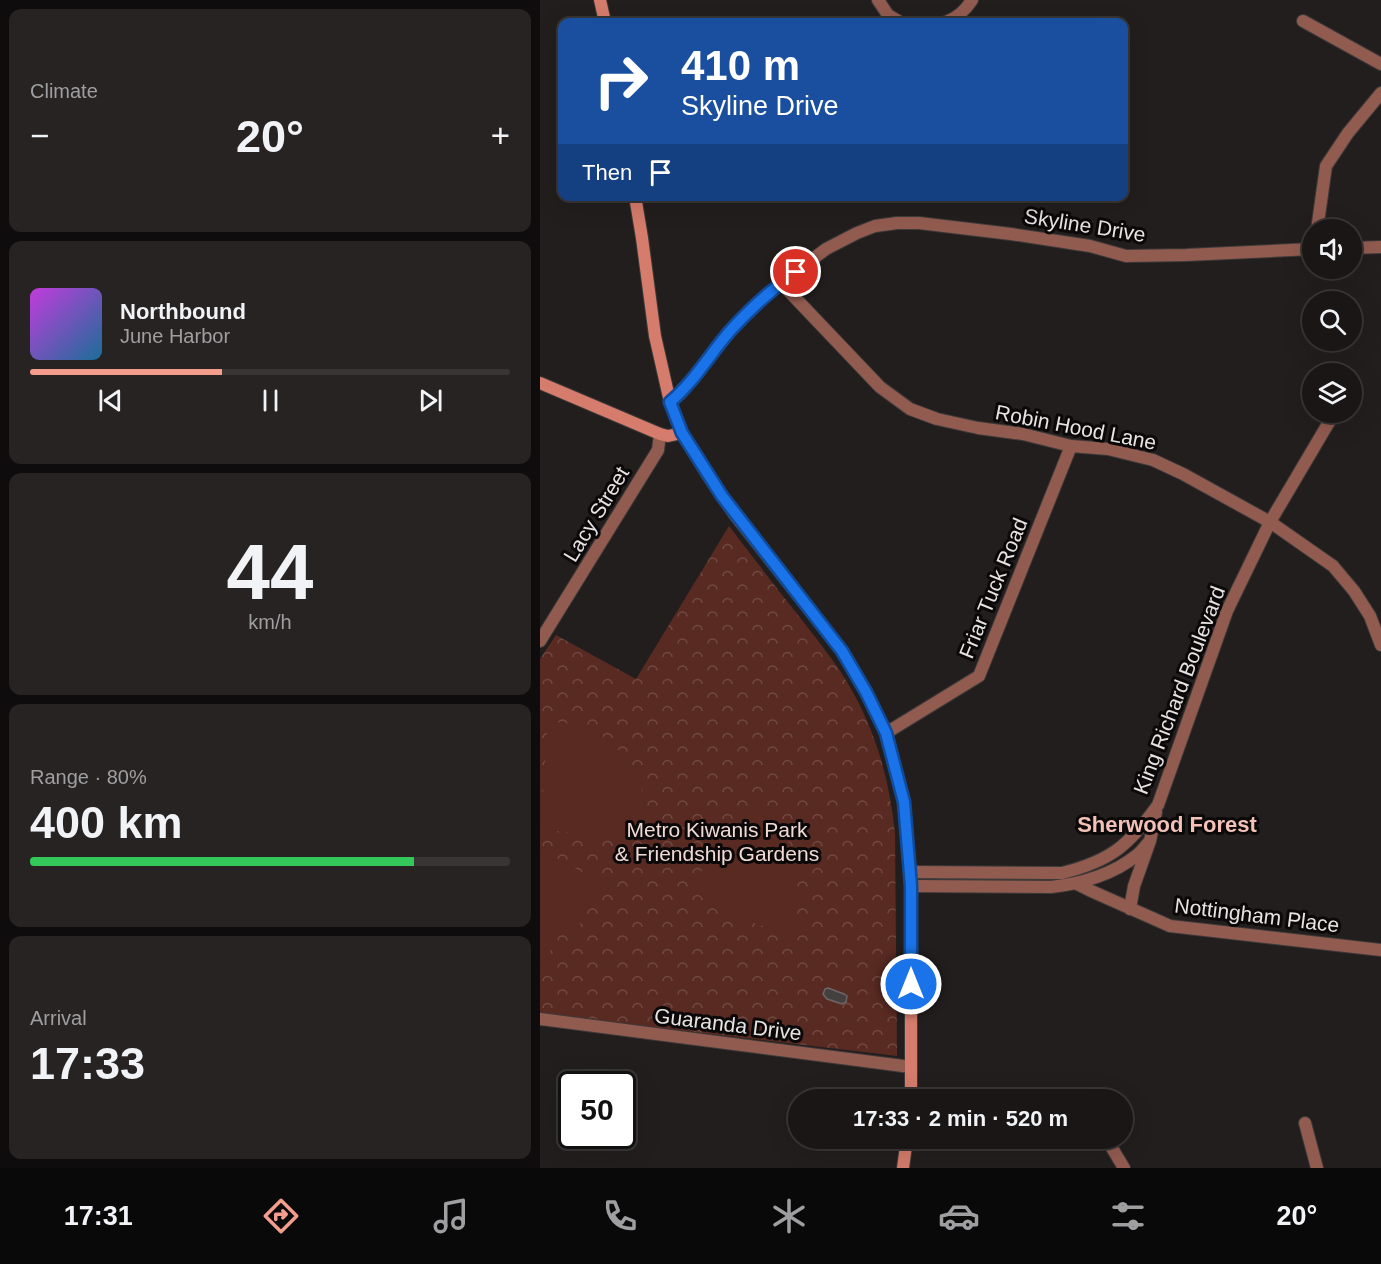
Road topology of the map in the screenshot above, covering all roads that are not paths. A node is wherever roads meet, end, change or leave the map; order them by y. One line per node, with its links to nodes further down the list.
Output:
1 (600, 0): 4 (main road)
2 (878, 0): 5 (street)
3 (972, 0): 6 (street)
4 (604, 18)
5 (893, 18)
6 (956, 18)
7 (1303, 21): 8 (street)
8 (1381, 64)
9 (1381, 93): 11 (street)
10 (636, 201): 17 (main road)
11 (1319, 219)
12 (1362, 248): 13 (street)
13 (1381, 248)
14 (1302, 249): 15 (street, Skyline Drive)
15 (781, 283): 17 (street, Skyline Drive); 21 (street, Robin Hood Lane)
16 (540, 383): 20 (main road)
17 (670, 402): 19 (main road)
18 (1328, 423): 22 (street, King Richard Boulevard)
19 (682, 433): 20 (main road); 25 (main road)
20 (660, 434): 23 (street, Lacy Street)
21 (1071, 446): 22 (street, Robin Hood Lane); 25 (street, Friar Tuck Road)
22 (1270, 522): 24 (street, Robin Hood Lane); 26 (street, King Richard Boulevard)
23 (540, 641)
24 (1381, 645)
25 (886, 733): 30 (main road)
26 (1158, 805): 27 (street); 28 (street, King Richard Boulevard)
27 (1150, 841): 29 (street); 33 (street)
28 (1115, 852): 29 (street); 31 (street, King Richard Boulevard)
29 (1123, 864): 32 (street); 33 (street)
30 (910, 872): 31 (street, King Richard Boulevard); 34 (main road)
31 (1062, 873): 32 (street)
32 (1069, 884): 34 (street); 35 (street, Nottingham Place)
33 (1134, 885): 35 (street)
34 (911, 886): 38 (main road)
35 (1130, 909): 36 (street, Nottingham Place)
36 (1381, 950)
37 (540, 1019): 38 (street, Guaranda Drive)
38 (910, 1067): 39 (main road)
39 (911, 1089)
40 (1305, 1123): 45 (street)
41 (906, 1149): 43 (main road)
42 (1113, 1149): 44 (street)
43 (903, 1168)
44 (1124, 1168)
45 (1317, 1168)

